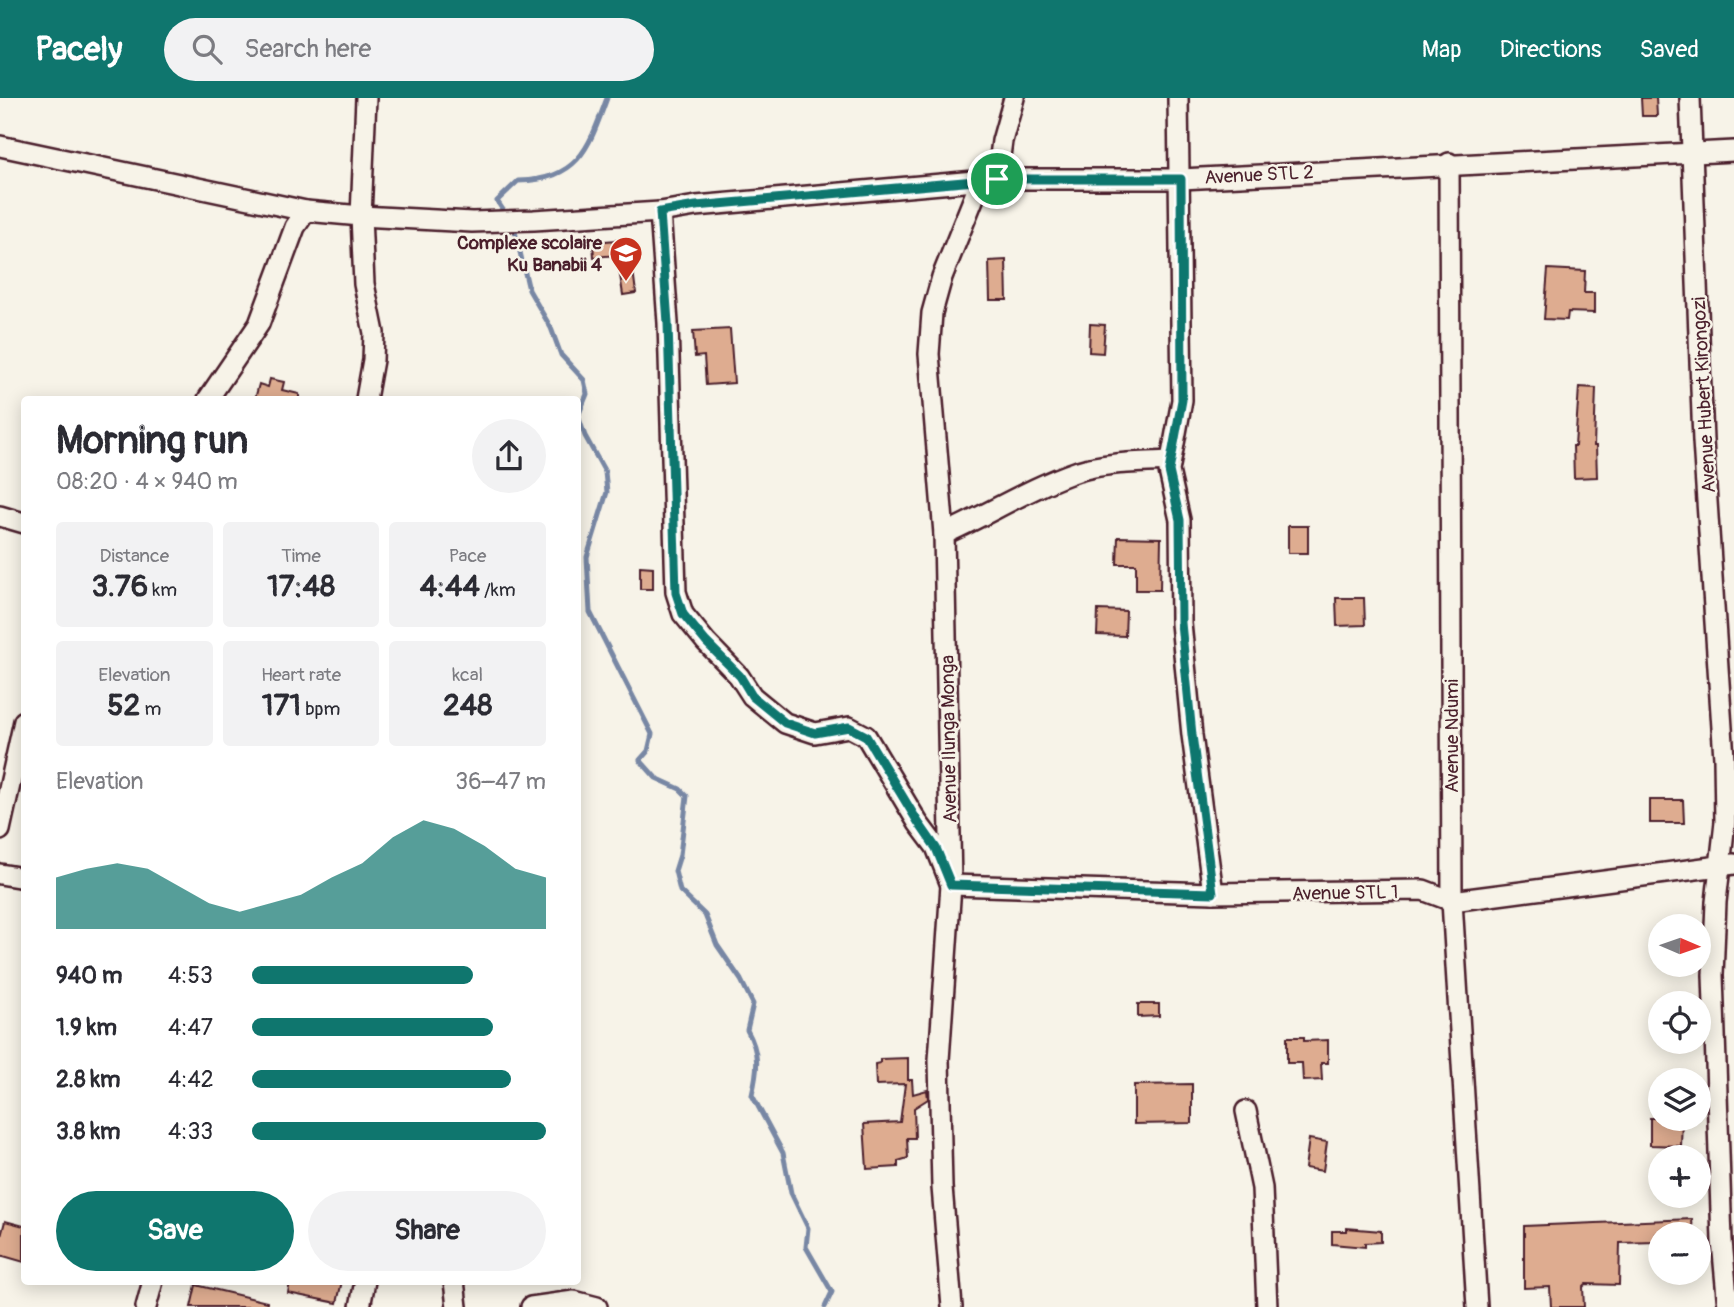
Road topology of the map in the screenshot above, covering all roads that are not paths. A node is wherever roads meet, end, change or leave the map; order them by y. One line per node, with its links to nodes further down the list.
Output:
1 (366, 98): 13 (street)
2 (1014, 98): 9 (street, Avenue Ilunga Monga)
3 (1178, 98): 10 (street)
4 (1690, 98): 7 (street, Avenue Hubert Kirongozi)
5 (0, 146): 11 (street)
6 (1734, 151): 7 (street, Avenue STL 2)
7 (1693, 153): 8 (street, Avenue STL 2); 24 (street, Avenue Hubert Kirongozi)
8 (1449, 163): 10 (street, Avenue STL 2); 29 (street, Avenue Ndumi)
9 (989, 179): 10 (street, Avenue STL 2); 12 (street, Avenue STL 2); 20 (street, Avenue Ilunga Monga)
10 (1181, 179): 16 (street)
11 (306, 211): 13 (street); 14 (street)
12 (660, 212): 13 (street, Avenue STL 2); 27 (street)
13 (361, 216): 15 (street)
14 (210, 396)
15 (367, 396)
16 (1170, 461): 19 (street); 28 (street)
17 (0, 516): 18 (street)
18 (21, 522)
19 (968, 523): 20 (street); 21 (street)
20 (944, 534): 21 (street, Avenue Ilunga Monga)
21 (944, 572): 27 (street, Avenue Ilunga Monga)
22 (21, 735): 23 (street)
23 (0, 830)
24 (1728, 864): 29 (street, Avenue STL 1); 42 (street, Avenue Hubert Kirongozi)
25 (0, 874): 26 (street)
26 (21, 878)
27 (951, 885): 28 (street, Avenue STL 1); 39 (street, Avenue Ilunga Monga)
28 (1213, 893): 29 (street, Avenue STL 1)
29 (1452, 901): 41 (street, Avenue Ndumi)
30 (1246, 1111): 40 (street)
31 (152, 1285): 34 (street)
32 (364, 1285): 35 (street)
33 (454, 1285): 36 (street)
34 (146, 1307)
35 (360, 1307)
36 (457, 1307)
37 (531, 1307): 38 (street)
38 (597, 1307)
39 (952, 1307)
40 (1267, 1307)
41 (1477, 1307)
42 (1728, 1307)

